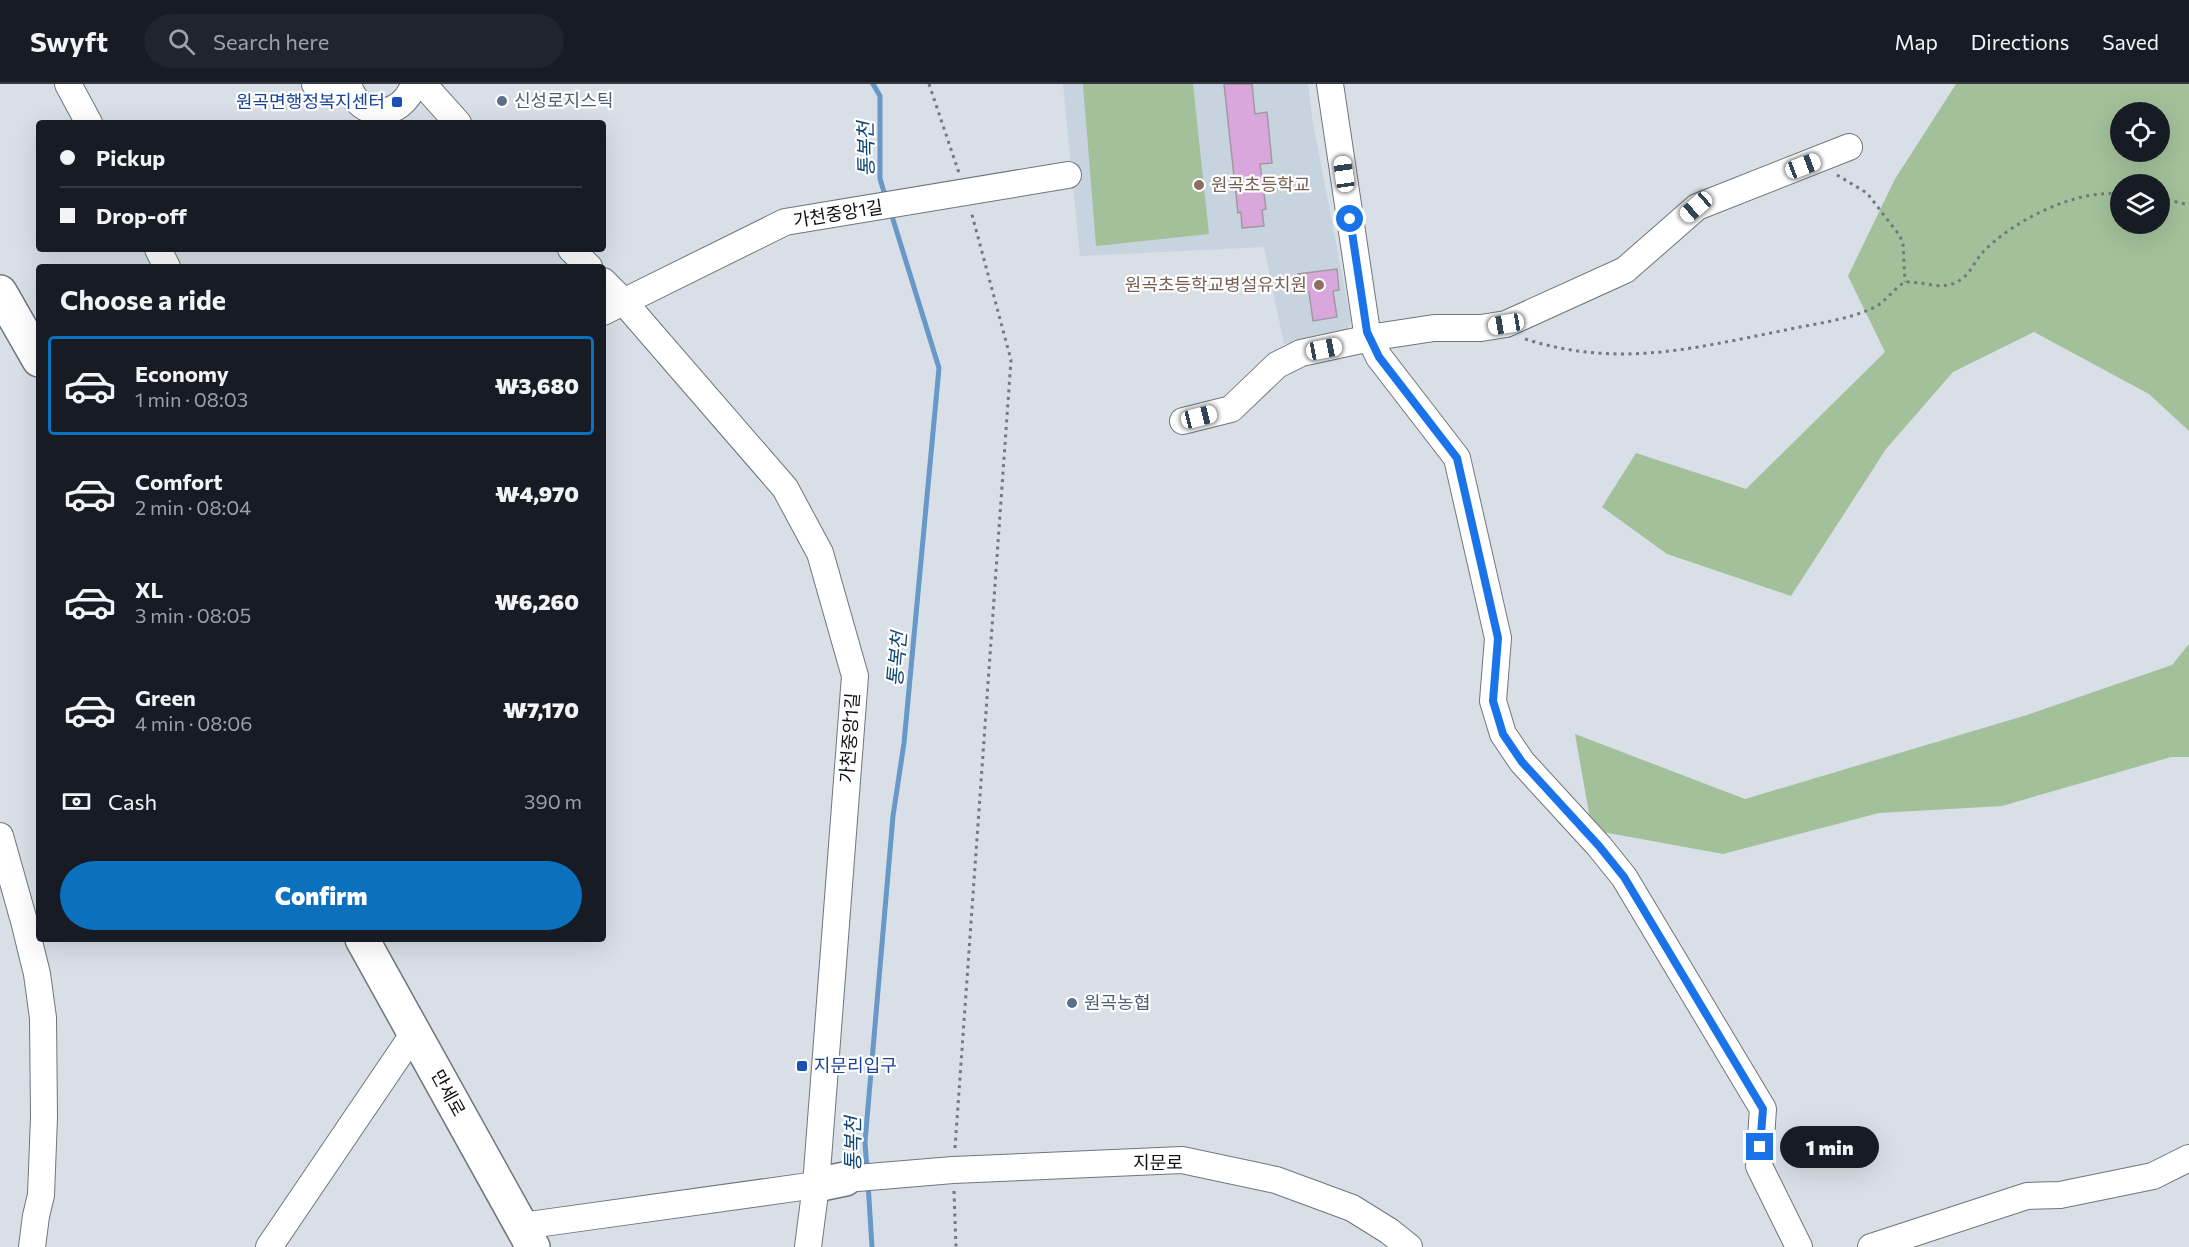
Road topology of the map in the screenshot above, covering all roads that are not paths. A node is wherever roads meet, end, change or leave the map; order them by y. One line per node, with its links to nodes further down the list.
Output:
1 (68, 84): 8 (street)
2 (315, 84): 6 (street)
3 (414, 84): 7 (street)
4 (423, 84): 10 (street)
5 (1330, 84): 18 (street)
6 (349, 88): 7 (street)
7 (380, 112): 9 (street)
8 (87, 120)
9 (397, 120)
10 (455, 120)
11 (1849, 147): 18 (street)
12 (1068, 175): 17 (street, 가천중앙1길)
13 (574, 252): 14 (street)
14 (586, 264)
15 (606, 289): 17 (street, 가천중앙1길)
16 (2, 299): 19 (main road)
17 (613, 307): 25 (street, 가천중앙1길)
18 (1371, 339): 20 (street); 31 (street)
19 (36, 355)
20 (1183, 421)
21 (0, 836): 27 (street)
22 (368, 942): 23 (main road, 만세로)
23 (414, 1033): 26 (main road, 만세로); 28 (street)
24 (2189, 1158): 32 (street)
25 (831, 1182): 26 (street, 지문로); 29 (street, 가천중앙1길); 30 (street, 지문로)
26 (527, 1237)
27 (32, 1247)
28 (269, 1247)
29 (808, 1247)
30 (1409, 1247)
31 (1799, 1247)
32 (1871, 1247)

